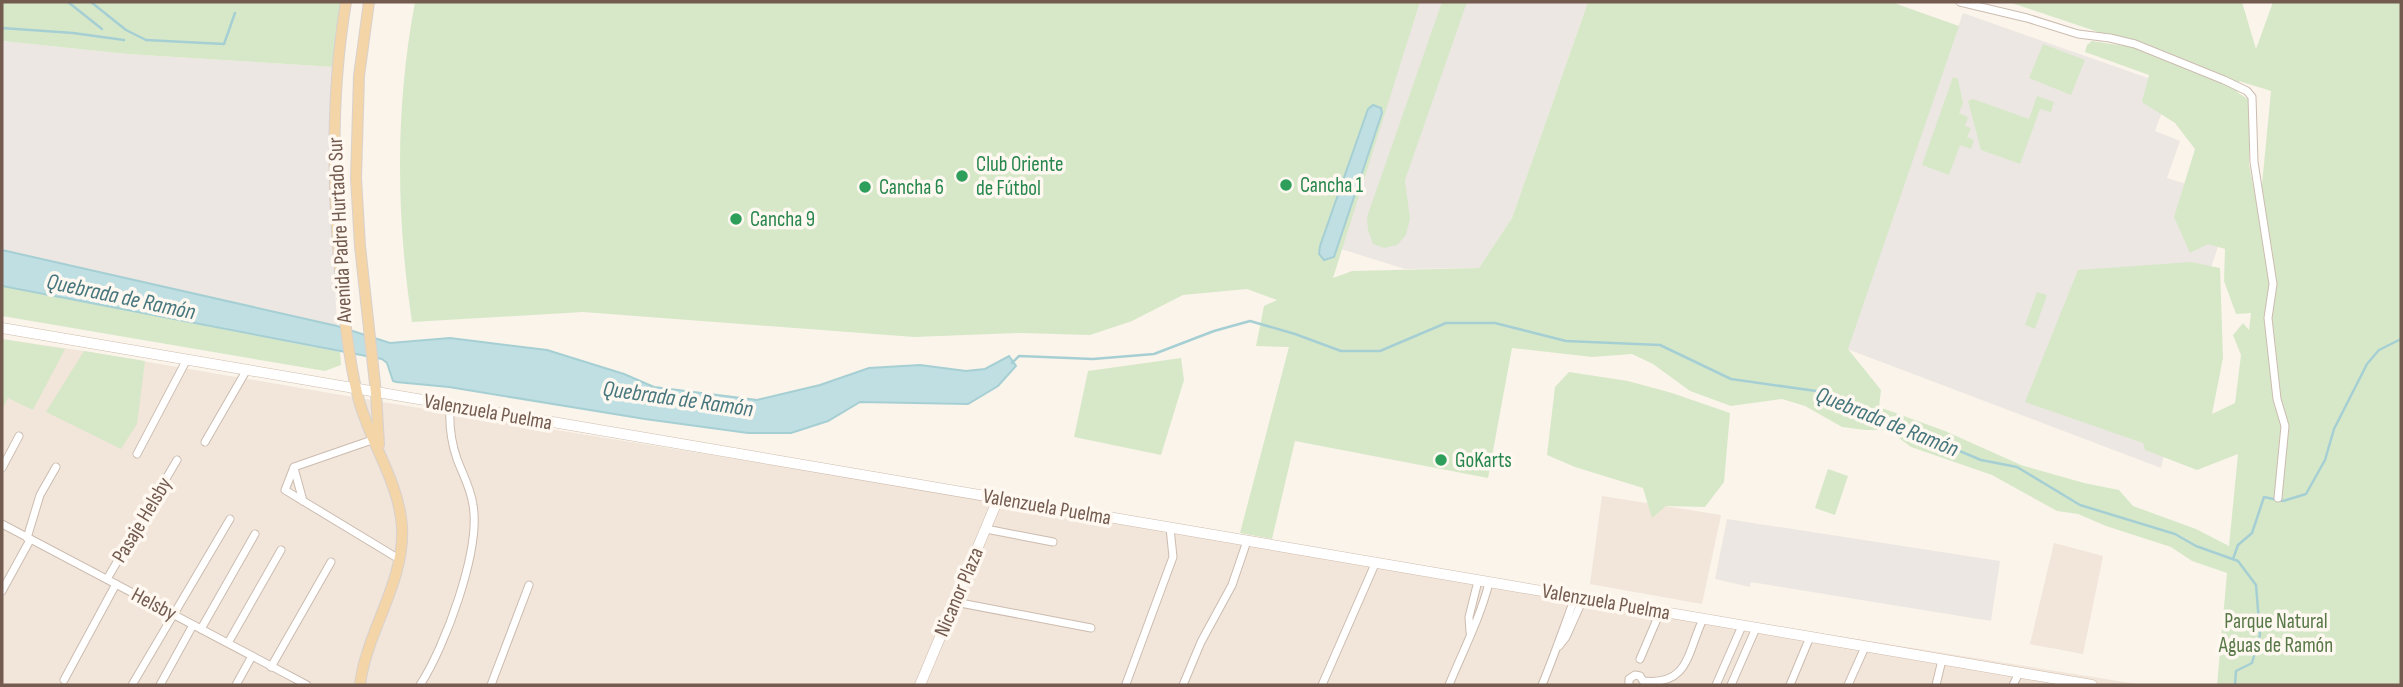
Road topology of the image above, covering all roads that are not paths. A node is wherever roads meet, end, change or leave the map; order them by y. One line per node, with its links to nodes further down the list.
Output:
1 (346, 2): 7 (main road, Avenida Padre Hurtado Sur)
2 (369, 2): 8 (main road, Avenida Padre Hurtado Sur)
3 (1960, 2): 19 (street)
4 (2, 328): 5 (street, Valenzuela Puelma)
5 (186, 360): 6 (street, Valenzuela Puelma); 13 (street)
6 (246, 371): 7 (street, Valenzuela Puelma); 12 (street)
7 (356, 390): 8 (street, Valenzuela Puelma); 11 (main road, Avenida Padre Hurtado Sur)
8 (376, 393): 9 (street, Valenzuela Puelma); 14 (main road, Avenida Padre Hurtado Sur)
9 (450, 406): 20 (street, Valenzuela Puelma); 68 (street)
10 (19, 436): 18 (street)
11 (372, 440): 14 (main road, Avenida Padre Hurtado Sur); 17 (street)
12 (205, 442)
13 (136, 454)
14 (380, 454): 31 (main road, Avenida Padre Hurtado Sur)
15 (177, 460): 34 (street, Pasaje Helsby)
16 (56, 467): 27 (street)
17 (294, 467): 21 (street); 21 (street)
18 (2, 468)
19 (2278, 498)
20 (998, 499): 24 (street, Valenzuela Puelma); 25 (street, Nicanor Plaza)
21 (303, 501): 31 (street)
22 (230, 519): 43 (street)
23 (2, 524): 27 (street, Helsby)
24 (1170, 528): 28 (street, Valenzuela Puelma); 62 (street)
25 (986, 529): 29 (street); 41 (street, Nicanor Plaza)
26 (255, 534): 49 (street)
27 (29, 539): 34 (street, Helsby); 39 (street)
28 (1247, 541): 33 (street, Valenzuela Puelma); 71 (street)
29 (1053, 542)
30 (281, 550): 52 (street)
31 (399, 559): 67 (main road, Avenida Padre Hurtado Sur)
32 (331, 562): 57 (street)
33 (1375, 564): 35 (street, Valenzuela Puelma); 72 (street)
34 (107, 579): 37 (street, Helsby)
35 (1478, 581): 36 (street, Valenzuela Puelma); 50 (street)
36 (1489, 583): 40 (street, Valenzuela Puelma); 50 (street)
37 (116, 584): 43 (street, Helsby); 59 (street, Pasaje Helsby)
38 (529, 585): 69 (street)
39 (2, 591)
40 (1579, 598): 42 (street, Valenzuela Puelma); 74 (street)
41 (955, 602): 47 (street); 70 (street, Nicanor Plaza)
42 (1660, 612): 44 (street, Valenzuela Puelma); 55 (street)
43 (174, 615): 45 (street, Helsby); 63 (street)
44 (1703, 619): 46 (street, Valenzuela Puelma); 61 (street)
45 (193, 625): 49 (street, Helsby); 64 (street)
46 (1742, 626): 48 (street, Valenzuela Puelma); 76 (street)
47 (1091, 628)
48 (1756, 628): 51 (street, Valenzuela Puelma); 77 (street)
49 (201, 629): 52 (street, Helsby)
50 (1470, 633): 73 (street)
51 (1810, 637): 53 (street, Valenzuela Puelma); 78 (street)
52 (228, 643): 54 (street, Helsby)
53 (1865, 647): 56 (street, Valenzuela Puelma); 79 (street)
54 (251, 656): 57 (street, Helsby); 65 (street)
55 (1640, 659)
56 (1942, 660): 58 (street, Valenzuela Puelma); 80 (street)
57 (271, 667): 66 (street, Helsby)
58 (2019, 673): 60 (street, Valenzuela Puelma); 81 (street)
59 (64, 680)
60 (2031, 680): 82 (street, Valenzuela Puelma)
61 (1642, 683): 75 (street)
62 (1126, 684)
63 (132, 685)
64 (160, 685)
65 (236, 685)
66 (305, 685)
67 (360, 685)
68 (420, 685)
69 (491, 685)
70 (920, 685)
71 (1183, 685)
72 (1322, 685)
73 (1449, 685)
74 (1542, 685)
75 (1629, 685)
76 (1716, 685)
77 (1731, 685)
78 (1790, 685)
79 (1848, 685)
80 (1936, 685)
81 (2013, 685)
82 (2085, 685)

